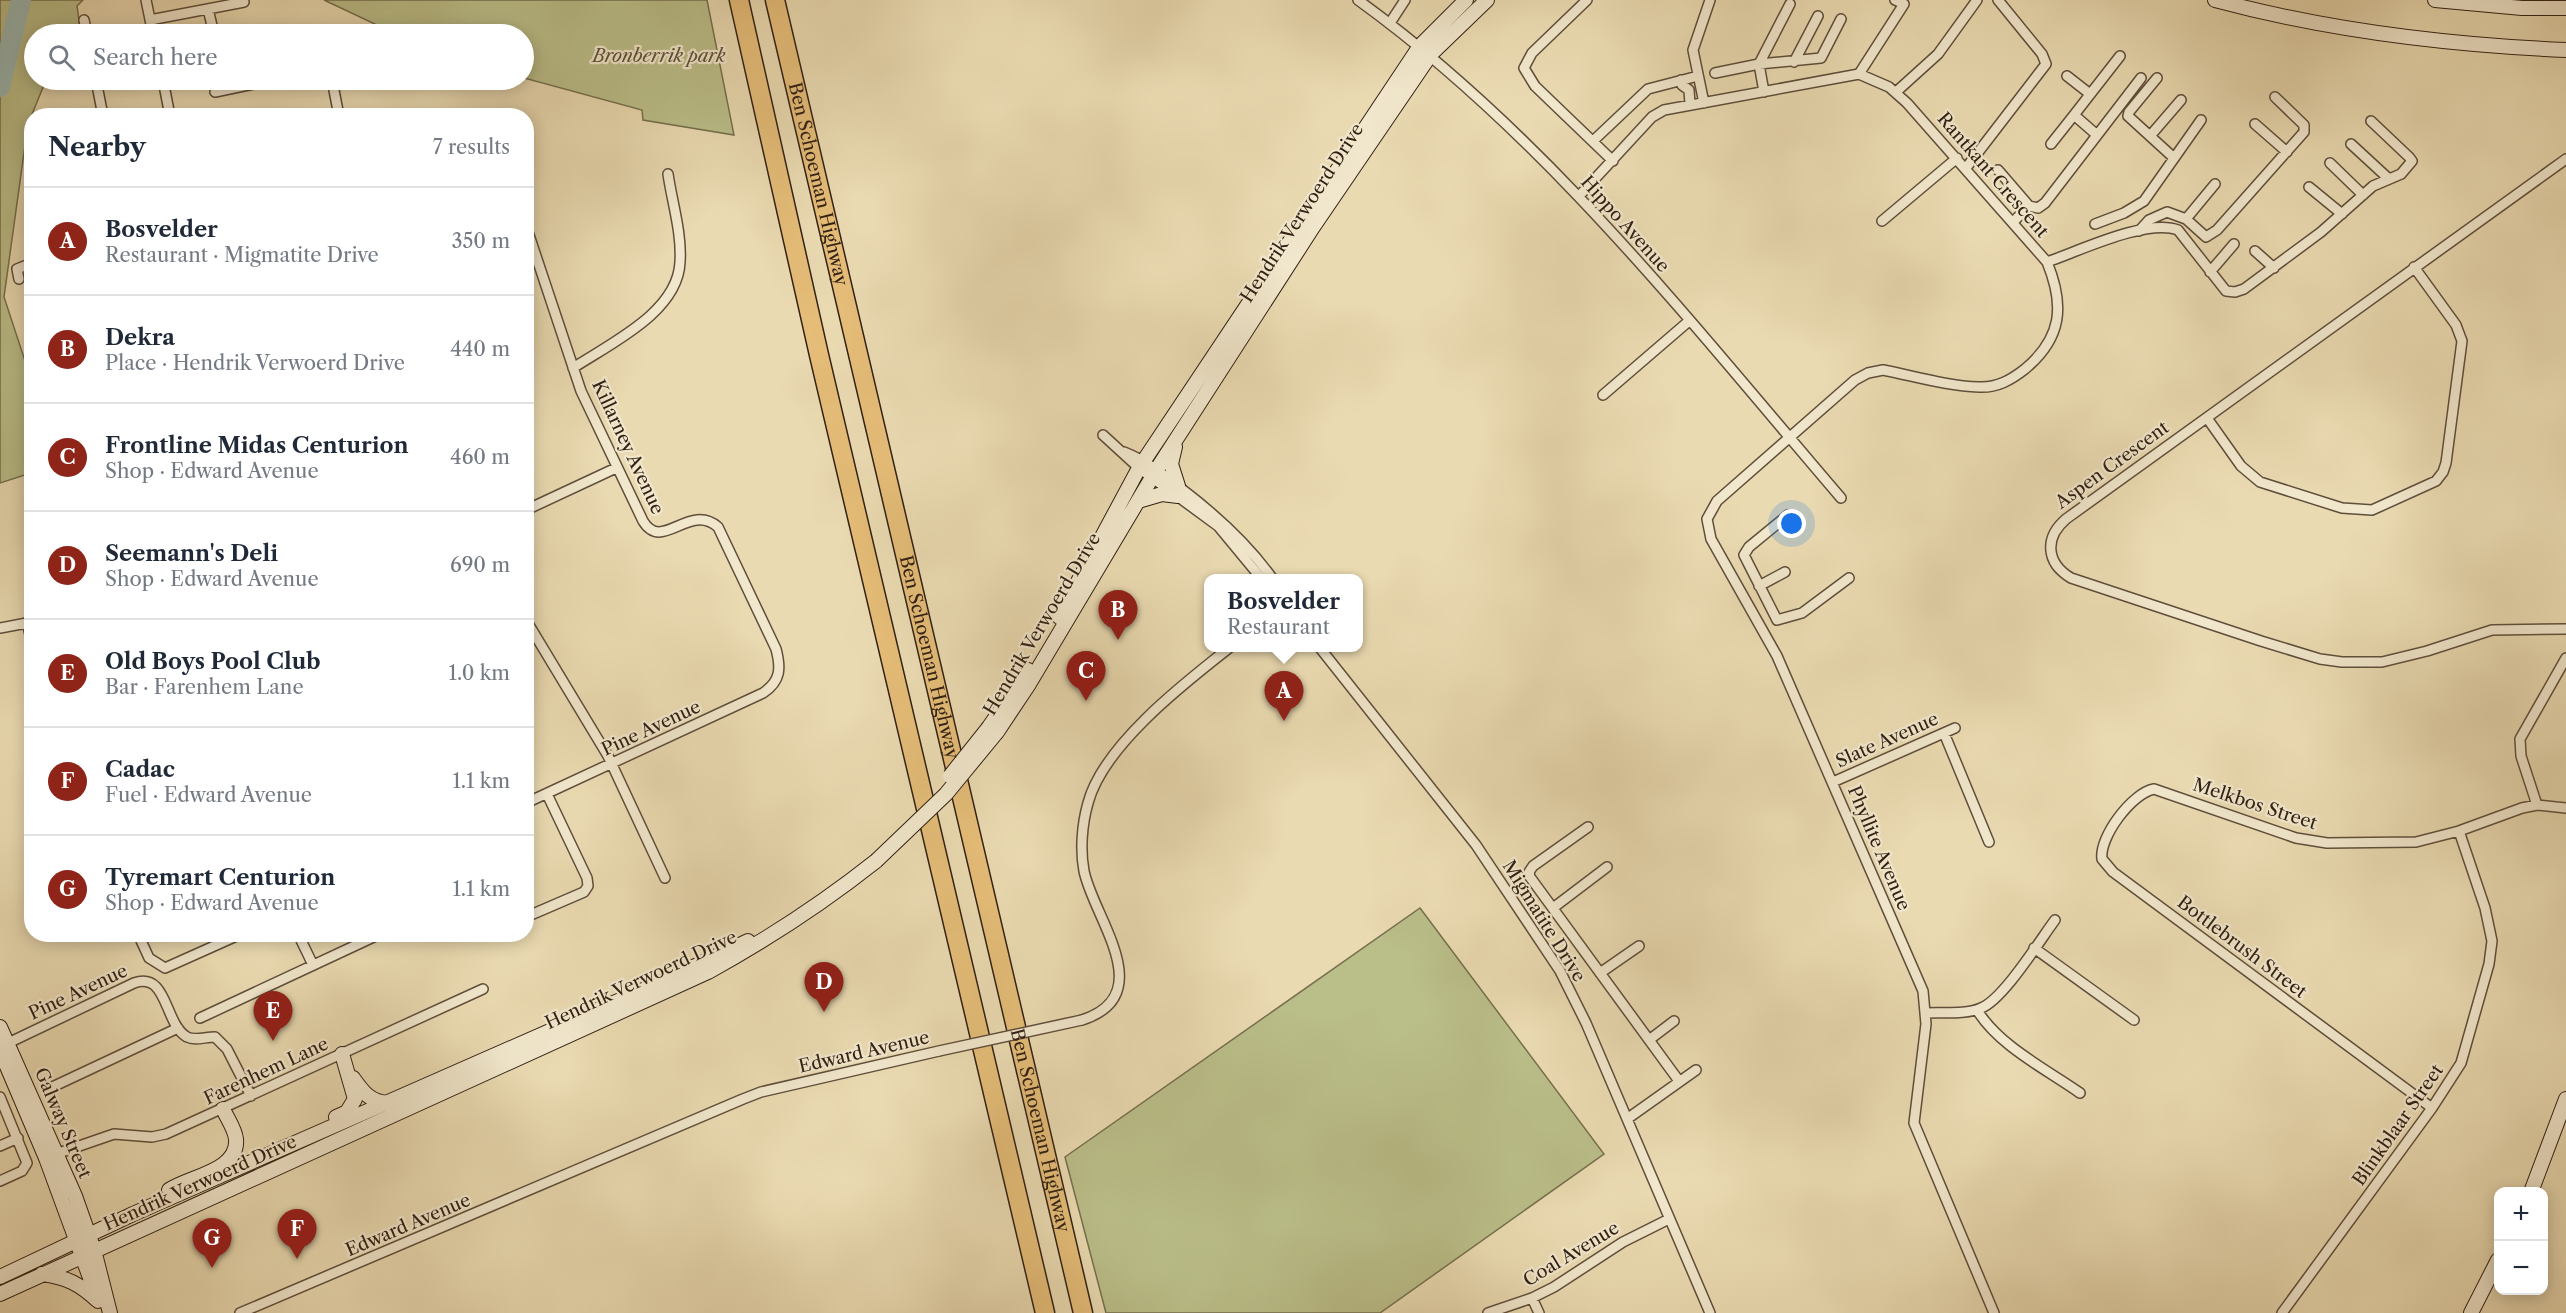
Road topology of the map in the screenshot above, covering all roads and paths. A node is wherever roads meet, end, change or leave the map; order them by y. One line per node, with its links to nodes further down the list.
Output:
1 (146, 0): 22 (street)
2 (739, 0): 195 (highway, Ben Schoeman Highway)
3 (775, 0): 196 (highway, Ben Schoeman Highway)
4 (1358, 0): 23 (street, Hippo Avenue)
5 (1405, 0): 23 (street)
6 (1466, 0): 27 (main road, Hendrik Verwoerd Drive)
7 (1487, 0): 27 (main road, Hendrik Verwoerd Drive)
8 (1587, 0): 60 (street)
9 (1710, 0): 34 (street)
10 (1895, 0): 33 (street)
11 (1977, 0): 45 (street)
12 (1998, 0): 69 (street)
13 (2216, 0): 28 (main road)
14 (2435, 0): 18 (main road)
15 (244, 2): 17 (street)
16 (1790, 4): 31 (street)
17 (208, 9): 22 (street); 26 (street)
18 (2566, 9)
19 (1818, 16): 30 (street)
20 (1841, 19): 30 (street)
21 (84, 20): 24 (street)
22 (150, 20): 25 (street)
23 (1390, 23): 27 (street, Hippo Avenue)
24 (85, 24)
25 (151, 24)
26 (212, 24)
27 (1426, 50): 76 (street, Hippo Avenue); 99 (main road, Hendrik Verwoerd Drive); 101 (main road, Hendrik Verwoerd Drive)
28 (2566, 50)
29 (2120, 56): 46 (street)
30 (1794, 62): 31 (street)
31 (1759, 64): 32 (street); 44 (street)
32 (1715, 73)
33 (1860, 74): 44 (street); 45 (street, Rantkant Crescent)
34 (1698, 76): 38 (street); 49 (street)
35 (2067, 76): 46 (street)
36 (2141, 78): 58 (street)
37 (2157, 78): 59 (street)
38 (1681, 80): 50 (street); 60 (street)
39 (98, 90): 51 (street)
40 (165, 90): 52 (street)
41 (224, 90): 43 (street)
42 (334, 90): 53 (street)
43 (214, 92)
44 (1764, 92): 49 (street)
45 (1896, 92): 64 (street, Rantkant Crescent)
46 (2090, 94): 54 (street)
47 (2275, 98): 63 (street)
48 (2181, 100): 59 (street)
49 (1704, 103): 50 (street)
50 (1690, 104): 67 (street)
51 (101, 108)
52 (168, 108)
53 (337, 108)
54 (2074, 115): 58 (street); 61 (street)
55 (2201, 120): 65 (street)
56 (2371, 121): 72 (street)
57 (2255, 124): 63 (street)
58 (2097, 135): 77 (street)
59 (2150, 136): 65 (street)
60 (1593, 141): 67 (street)
61 (2051, 144)
62 (2351, 144): 72 (street)
63 (2287, 152): 80 (street)
64 (1957, 158): 69 (street, Rantkant Crescent); 81 (street)
65 (2174, 158): 78 (street)
66 (2566, 159): 90 (street, Aspen Crescent)
67 (1613, 161): 76 (street)
68 (2330, 163): 75 (street)
69 (1966, 168): 82 (street, Rantkant Crescent)
70 (1998, 170): 77 (street)
71 (668, 174): 95 (street)
72 (2389, 178): 75 (street)
73 (2215, 184): 80 (street)
74 (2309, 187): 79 (street)
75 (2362, 195): 79 (street)
76 (1580, 196): 94 (street, Hippo Avenue)
77 (2029, 207): 82 (street)
78 (2124, 213): 83 (street); 84 (street)
79 (2342, 214): 91 (street)
80 (2186, 219): 84 (street)
81 (1882, 221)
82 (2013, 222): 88 (street, Rantkant Crescent)
83 (2095, 224)
84 (2134, 232): 88 (street); 92 (street)
85 (2234, 244): 92 (street)
86 (534, 250): 95 (street, Killarney Avenue)
87 (2255, 251): 91 (street)
88 (2047, 262): 100 (street, Rantkant Crescent)
89 (24, 266): 93 (street)
90 (2414, 267): 97 (street, Aspen Crescent); 97 (street)
91 (2274, 268): 92 (street)
92 (2210, 272)
93 (19, 279)
94 (1689, 321): 96 (street); 100 (street, Hippo Avenue)
95 (573, 368): 102 (street, Killarney Avenue)
96 (1603, 394)
97 (2207, 418): 118 (street, Aspen Crescent)
98 (1103, 435): 101 (street)
99 (1178, 437): 103 (main road, Hendrik Verwoerd Drive); 104 (main road)
100 (1788, 437): 105 (street, Hippo Avenue); 115 (street, Phyllite Avenue)
101 (1141, 464): 103 (street); 125 (main road, Hendrik Verwoerd Drive)
102 (616, 468): 107 (street); 123 (street, Killarney Avenue)
103 (1154, 473): 104 (street); 106 (main road, Hendrik Verwoerd Drive)
104 (1178, 491): 106 (main road); 110 (street); 111 (street)
105 (1841, 498)
106 (1138, 501): 125 (main road, Hendrik Verwoerd Drive)
107 (534, 506)
108 (1788, 515): 113 (street)
109 (1785, 573): 113 (street)
110 (1257, 574)
111 (1268, 574)
112 (1849, 578): 114 (street)
113 (1759, 586): 114 (street)
114 (1774, 614): 115 (street)
115 (1760, 622): 128 (street, Phyllite Avenue)
116 (24, 623): 117 (street)
117 (0, 627)
118 (2566, 629)
119 (534, 634): 127 (street)
120 (1224, 652): 194 (street, Edward Avenue, bridge)
121 (1323, 652): 174 (street, Migmatite Drive)
122 (2566, 658): 132 (street)
123 (780, 671): 127 (street, Pine Avenue)
124 (1955, 728): 126 (street, Slate Avenue)
125 (993, 729): 137 (main road, Hendrik Verwoerd Drive, bridge)
126 (1944, 733): 128 (street, Slate Avenue); 136 (street)
127 (611, 765): 130 (street, Pine Avenue); 139 (street)
128 (1833, 782): 153 (street, Phyllite Avenue)
129 (2145, 792): 135 (street, Melkbos Street); 171 (street, Bottlebrush Street)
130 (547, 794): 131 (street, Pine Avenue); 141 (street)
131 (534, 800)
132 (2537, 805): 133 (street, Melkbos Street); 135 (street, Melkbos Street)
133 (2566, 807)
134 (1588, 827): 140 (street)
135 (2459, 831): 171 (street, Blinkblaar Street)
136 (1989, 842)
137 (873, 858): 170 (main road, Hendrik Verwoerd Drive); 186 (main road, Hendrik Verwoerd Drive)
138 (1607, 867): 140 (street)
139 (665, 878)
140 (1553, 908): 150 (street)
141 (534, 914)
142 (2055, 920): 148 (street)
143 (142, 942): 144 (street, Pine Avenue)
144 (225, 942)
145 (302, 942): 149 (street)
146 (363, 942): 149 (street)
147 (1639, 946): 150 (street)
148 (2034, 948): 152 (street); 155 (street)
149 (313, 965): 154 (street)
150 (1600, 973): 159 (street)
151 (483, 989): 161 (street, Farenhem Lane)
152 (1977, 1010): 153 (street); 166 (street)
153 (1926, 1012): 200 (street, Phyllite Avenue)
154 (200, 1018)
155 (2134, 1020)
156 (1674, 1021): 159 (street)
157 (0, 1027): 160 (main road, Galway Street)
158 (178, 1028): 160 (street, Pine Avenue); 165 (street); 167 (street)
159 (1649, 1040): 164 (street)
160 (3, 1046): 175 (main road, Galway Street); 178 (main road, Galway Street)
161 (342, 1054): 163 (main road); 167 (street, Farenhem Lane)
162 (1696, 1070): 164 (street)
163 (349, 1071): 170 (main road); 179 (main road)
164 (1679, 1081): 174 (street)
165 (48, 1089)
166 (2080, 1093)
167 (251, 1096): 172 (street, Farenhem Lane)
168 (0, 1097): 173 (street)
169 (2566, 1099): 181 (main road)
170 (388, 1103): 179 (main road, Hendrik Verwoerd Drive)
171 (2432, 1108): 201 (street, Blinkblaar Street)
172 (223, 1109): 178 (street, Farenhem Lane); 183 (main road)
173 (3, 1111): 176 (street)
174 (1627, 1119): 184 (street, Migmatite Drive)
175 (32, 1125): 178 (main road); 182 (main road, Galway Street)
176 (18, 1138): 177 (street); 180 (street)
177 (0, 1146)
178 (56, 1154): 182 (main road); 185 (main road, Galway Street)
179 (252, 1163): 183 (main road, Hendrik Verwoerd Drive)
180 (0, 1181)
181 (2533, 1187)
182 (62, 1199): 185 (main road, Galway Street)
183 (132, 1214): 185 (main road, Hendrik Verwoerd Drive)
184 (1669, 1219): 191 (street, Coal Avenue); 199 (street, Migmatite Drive)
185 (84, 1238): 186 (main road); 189 (main road, Hendrik Verwoerd Drive)
186 (89, 1253): 188 (main road, Hendrik Verwoerd Drive); 192 (main road); 193 (main road)
187 (2494, 1269): 202 (main road)
188 (42, 1274): 190 (main road, Hendrik Verwoerd Drive); 192 (main road)
189 (0, 1277)
190 (0, 1294)
191 (1532, 1298): 197 (street, Coal Avenue); 198 (street)
192 (101, 1308)
193 (110, 1313)
194 (240, 1313)
195 (1046, 1313)
196 (1083, 1313)
197 (1488, 1313)
198 (1539, 1313)
199 (1710, 1313)
200 (1994, 1313)
201 (2282, 1313)
202 (2471, 1313)

